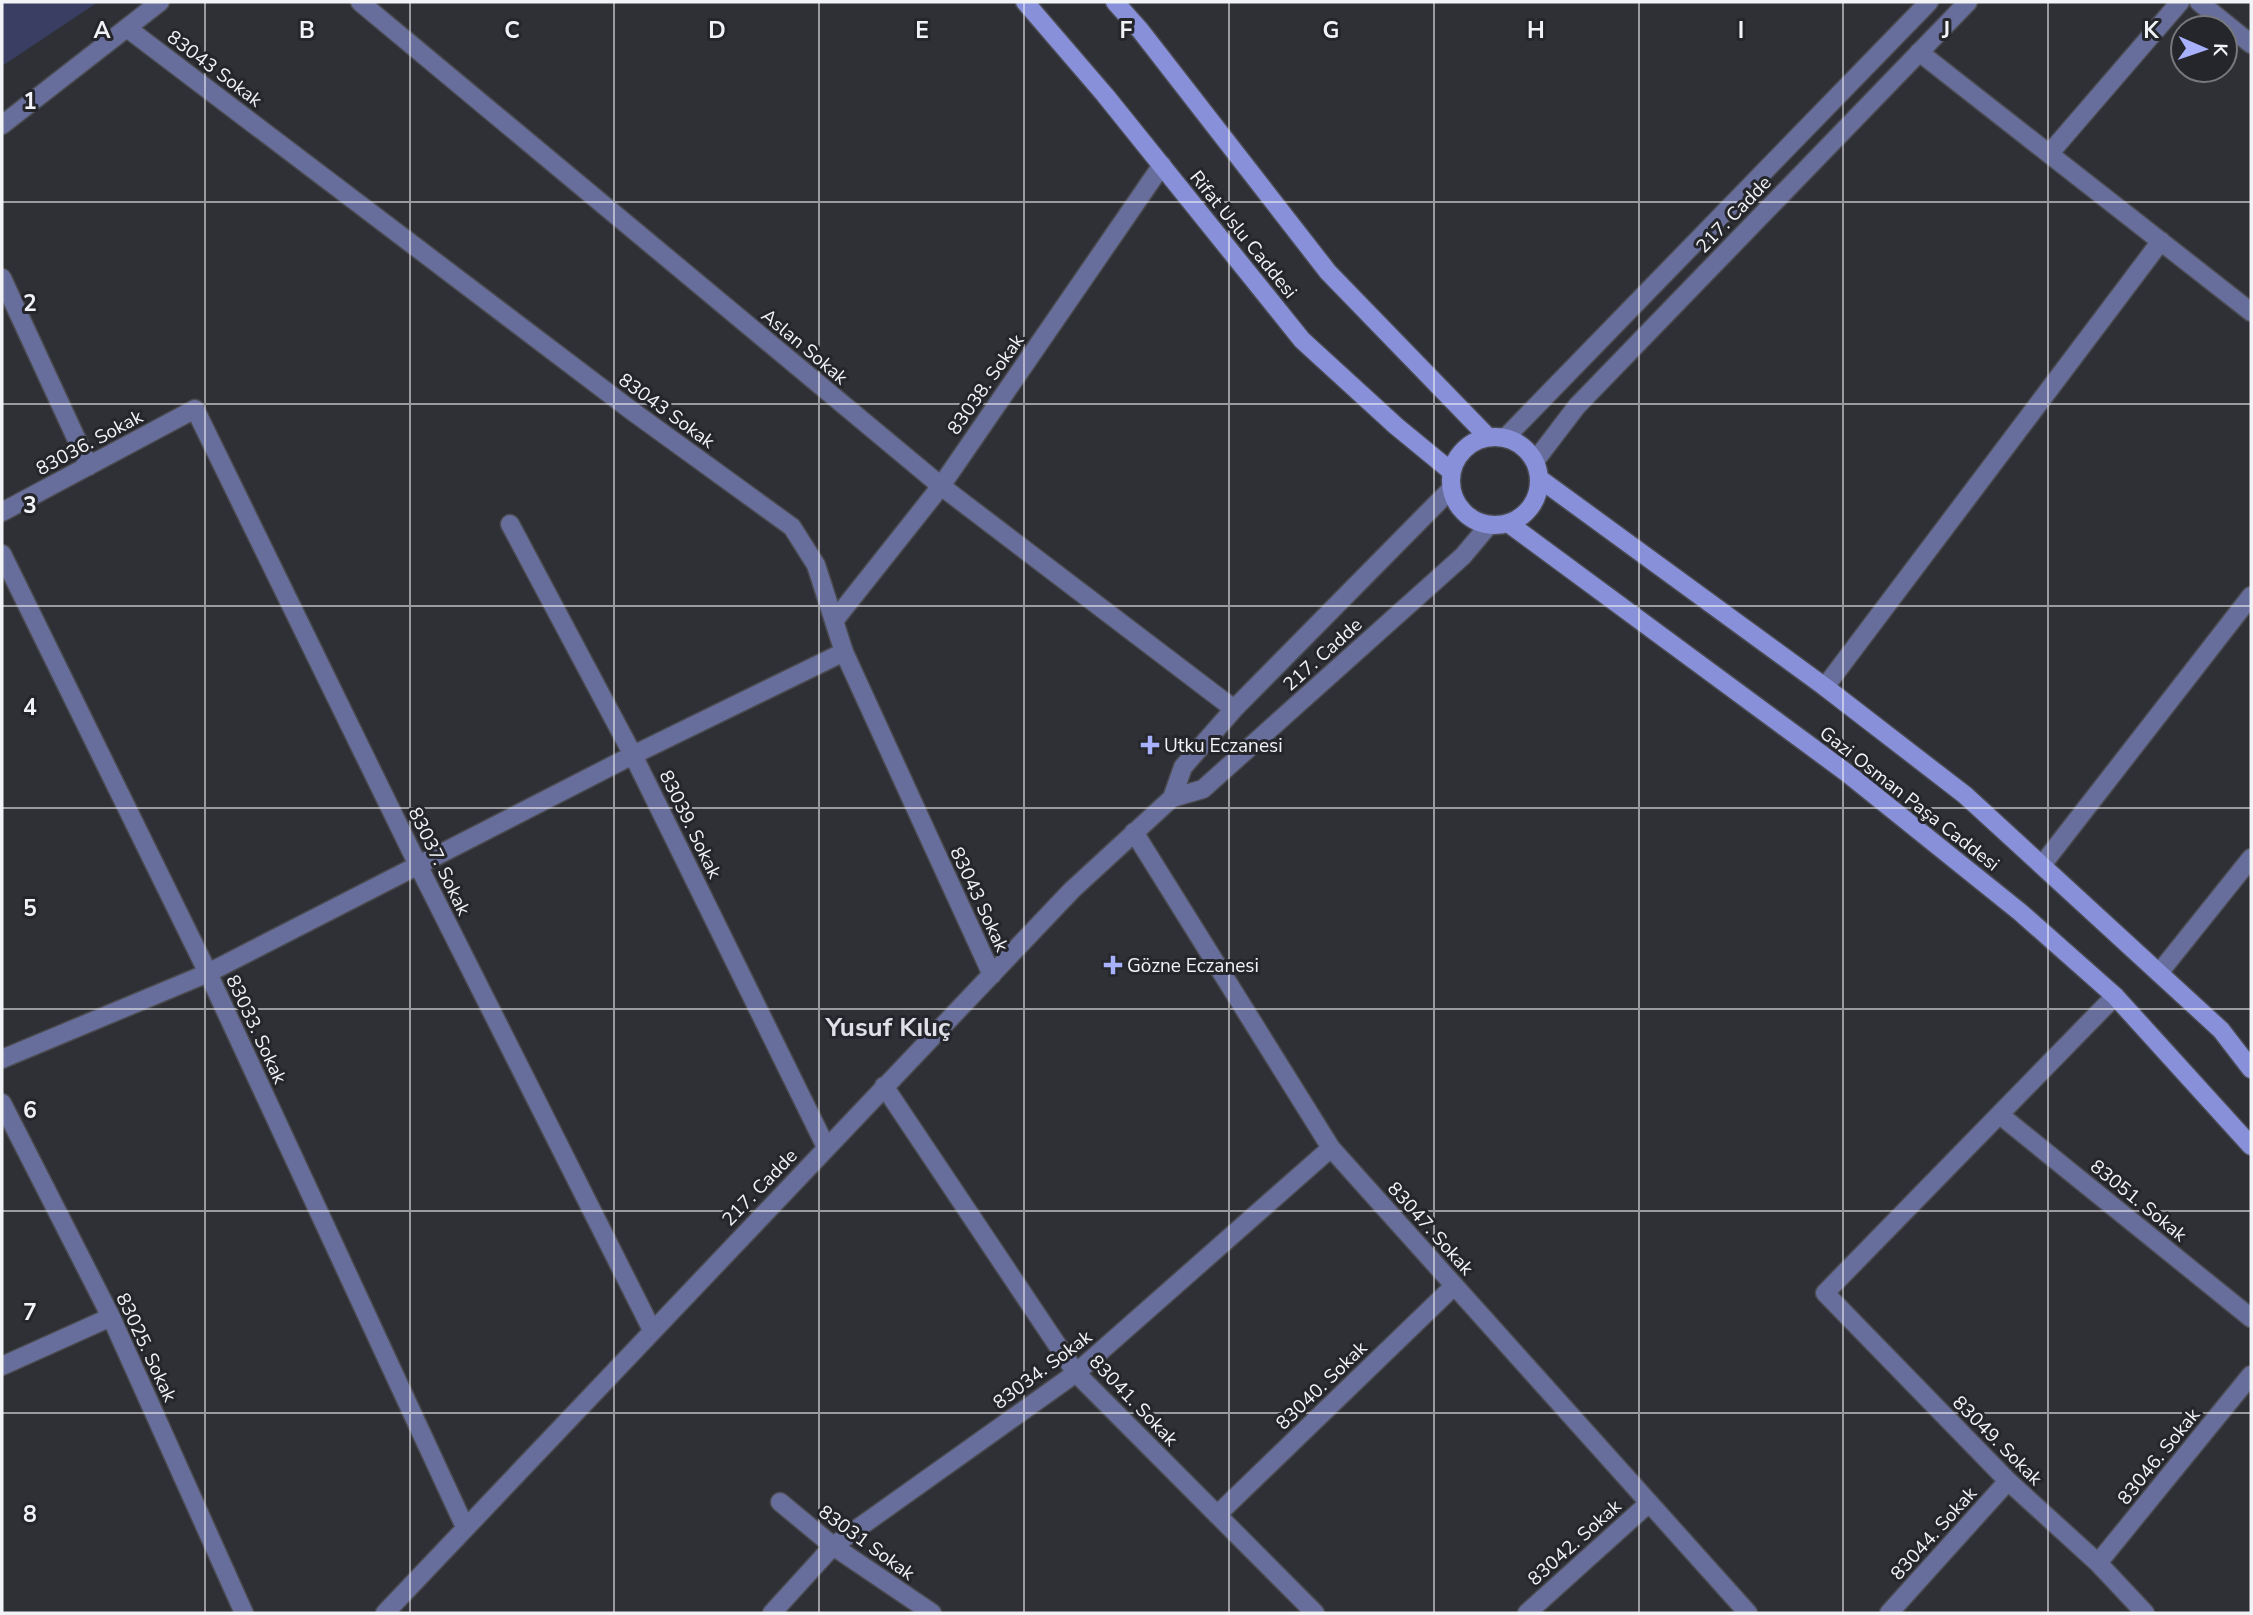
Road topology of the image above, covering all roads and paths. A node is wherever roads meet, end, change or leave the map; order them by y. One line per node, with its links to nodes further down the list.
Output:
1 (160, 2): 9 (street)
2 (360, 2): 24 (street, Aslan Sokak)
3 (1025, 2): 14 (main road, Rifat Uslu Caddesi)
4 (1115, 2): 19 (main road)
5 (1929, 2): 19 (street, 217. Cadde)
6 (1968, 2): 11 (street, 217. Cadde)
7 (2180, 2): 13 (street)
8 (2199, 2): 10 (street)
9 (127, 27): 12 (street); 31 (street, 83043 Sokak)
10 (2251, 44)
11 (1919, 52): 13 (street); 20 (street, 217. Cadde)
12 (2, 125)
13 (2049, 154): 15 (street)
14 (1162, 165): 23 (main road, Rifat Uslu Caddesi); 24 (street, 83038. Sokak)
15 (2161, 241): 17 (street); 33 (street)
16 (2, 278): 21 (street)
17 (2251, 312)
18 (195, 409): 21 (street, 83036. Sokak); 39 (street, 83037. Sokak)
19 (1497, 437): 20 (main road); 23 (main road)
20 (1535, 461): 22 (main road)
21 (89, 466): 25 (street, 83036. Sokak)
22 (1540, 479): 26 (main road); 33 (main road, Gazi Osman Paşa Caddesi)
23 (1452, 480): 28 (main road, Rifat Uslu Caddesi); 34 (street, 217. Cadde)
24 (941, 486): 31 (street, 83038. Sokak); 34 (street, Aslan Sokak)
25 (2, 512)
26 (1508, 523): 28 (main road); 44 (main road, Gazi Osman Paşa Caddesi)
27 (510, 524): 35 (street, 83039. Sokak)
28 (1489, 525): 36 (street, 217. Cadde)
29 (2, 554): 42 (street, 83033. Sokak)
30 (2251, 596): 40 (street)
31 (834, 621): 32 (street, 83043 Sokak)
32 (844, 652): 35 (street); 43 (street, 83043 Sokak)
33 (1825, 687): 40 (main road, Gazi Osman Paşa Caddesi)
34 (1234, 709): 36 (street, 217. Cadde)
35 (633, 755): 39 (street); 51 (street, 83039. Sokak)
36 (1172, 797): 37 (street, 217. Cadde)
37 (1135, 832): 43 (street, 217. Cadde); 52 (street, 83047. Sokak)
38 (2251, 858): 41 (street)
39 (418, 865): 42 (street); 56 (street, 83037. Sokak)
40 (2042, 865): 41 (main road, Gazi Osman Paşa Caddesi)
41 (2159, 973): 46 (main road, Gazi Osman Paşa Caddesi)
42 (208, 974): 45 (street); 64 (street, 83033. Sokak)
43 (992, 975): 47 (street, 217. Cadde)
44 (2115, 996): 49 (street); 50 (main road, Gazi Osman Paşa Caddesi)
45 (2, 1059)
46 (2251, 1069)
47 (884, 1086): 51 (street, 217. Cadde); 58 (street, 83041. Sokak)
48 (2, 1103): 54 (street, 83025. Sokak)
49 (2000, 1115): 55 (street, 83051. Sokak); 60 (street, 83049. Sokak)
50 (2251, 1146)
51 (826, 1147): 56 (street, 217. Cadde)
52 (1331, 1148): 53 (street, 83047. Sokak); 58 (street, 83034. Sokak)
53 (1454, 1286): 62 (street, 83047. Sokak); 63 (street, 83040. Sokak)
54 (111, 1317): 57 (street); 67 (street, 83025. Sokak)
55 (2251, 1318)
56 (652, 1330): 64 (street, 217. Cadde)
57 (2, 1366)
58 (1076, 1373): 63 (street, 83041. Sokak); 65 (street, 83034. Sokak)
59 (2251, 1375): 66 (street, 83046. Sokak)
60 (2008, 1481): 66 (street, 83049. Sokak); 74 (street, 83044. Sokak)
61 (780, 1502): 65 (street, 83031 Sokak)
62 (1649, 1503): 72 (street, 83042. Sokak); 73 (street, 83047. Sokak)
63 (1217, 1515): 71 (street, 83041. Sokak)
64 (465, 1527): 68 (street, 217. Cadde)
65 (833, 1546): 69 (street, 83034. Sokak); 70 (street, 83031 Sokak)
66 (2098, 1563): 75 (street, 83049. Sokak)
67 (244, 1613)
68 (385, 1613)
69 (772, 1613)
70 (932, 1613)
71 (1315, 1613)
72 (1527, 1613)
73 (1748, 1613)
74 (1889, 1613)
75 (2144, 1613)

